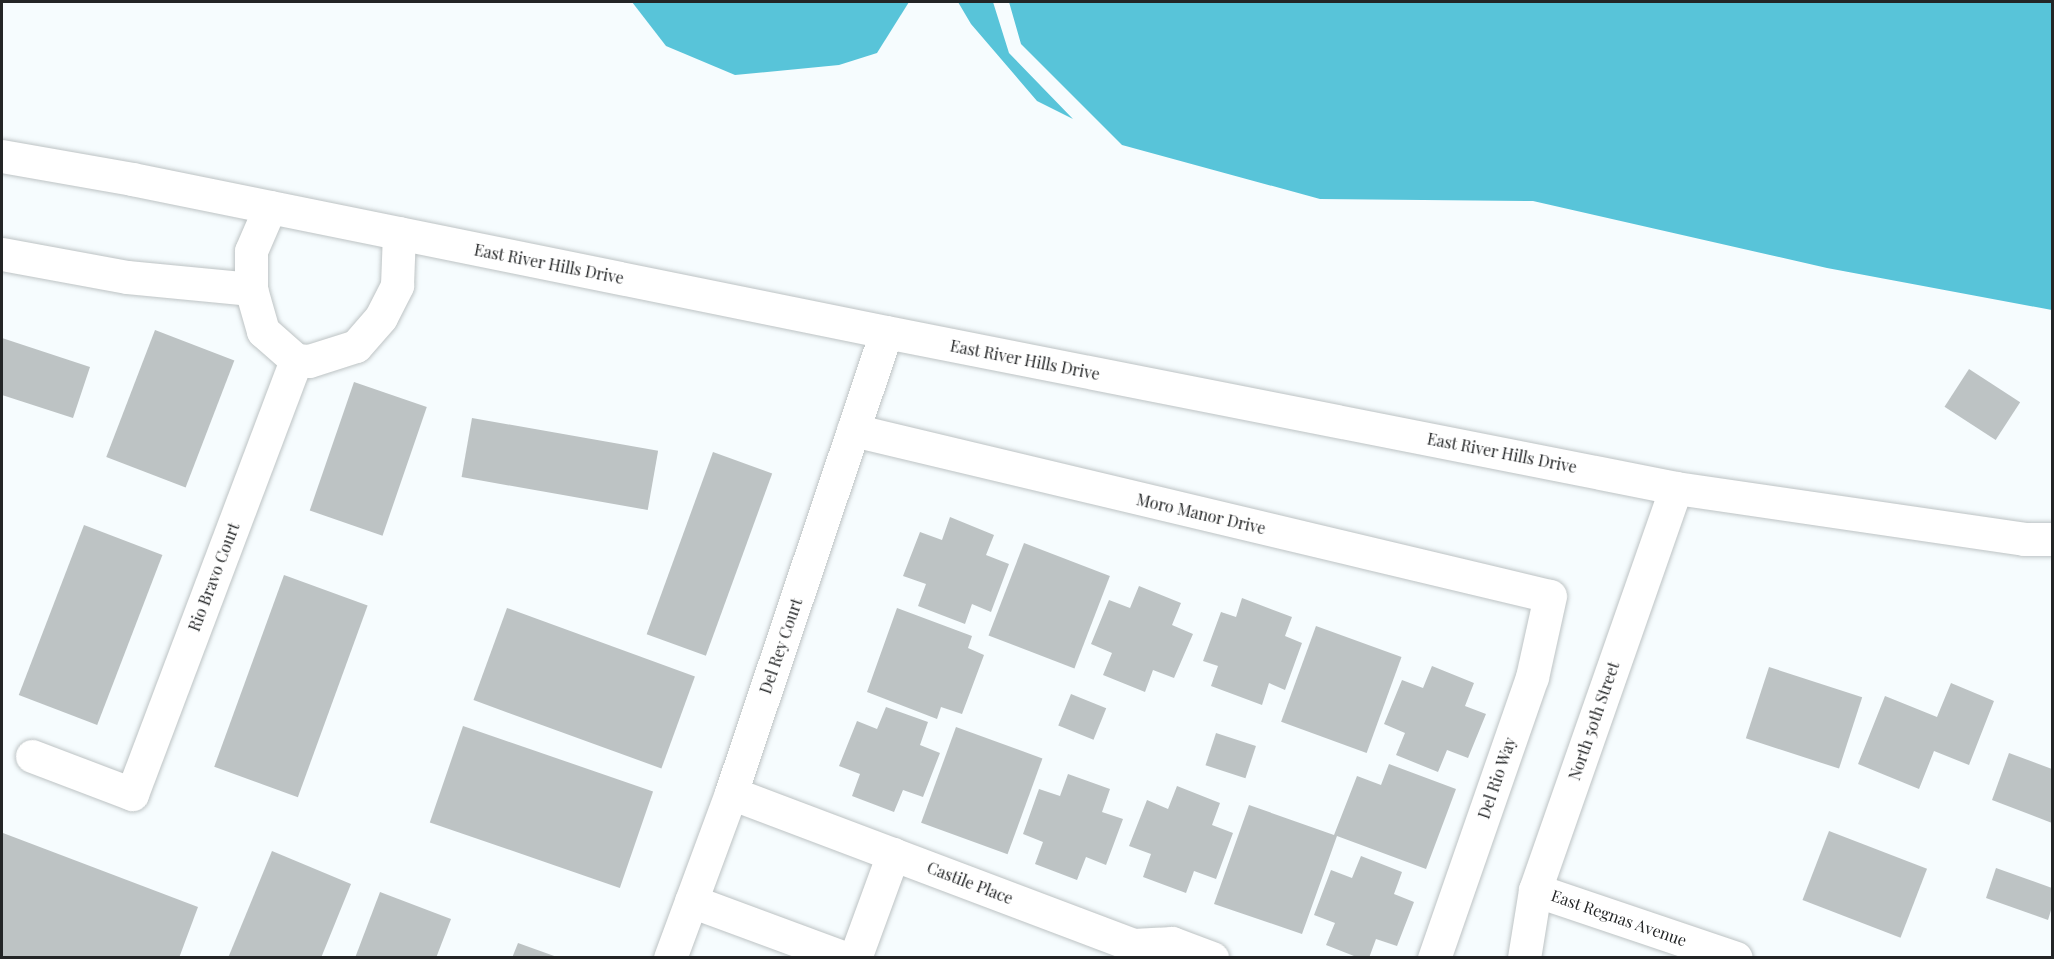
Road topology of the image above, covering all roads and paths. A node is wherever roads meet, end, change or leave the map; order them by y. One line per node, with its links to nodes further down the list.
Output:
1 (2, 156): 2 (street, East River Hills Drive)
2 (270, 207): 3 (street, East River Hills Drive); 5 (street)
3 (399, 233): 6 (street, East River Hills Drive); 7 (street)
4 (2, 254): 5 (street)
5 (251, 289): 7 (street)
6 (886, 332): 8 (street, Del Rey Court); 9 (street, East River Hills Drive)
7 (296, 360): 12 (street, Rio Bravo Court)
8 (853, 430): 11 (street, Moro Manor Drive); 13 (street, Del Rey Court)
9 (1676, 488): 10 (street, East River Hills Drive); 15 (street, North 50th Street)
10 (2052, 539)
11 (1550, 596): 21 (street, Del Rio Way)
12 (32, 756)
13 (732, 793): 14 (street, Castile Place); 16 (street, Del Rey Court)
14 (893, 854): 19 (street); 20 (street, Castile Place)
15 (1535, 890): 22 (street, North 50th Street); 23 (street, East Regnas Avenue)
16 (691, 901): 17 (street, Del Rey Court); 18 (street)
17 (670, 957)
18 (845, 957)
19 (855, 957)
20 (1212, 957)
21 (1434, 957)
22 (1524, 957)
23 (1736, 957)

